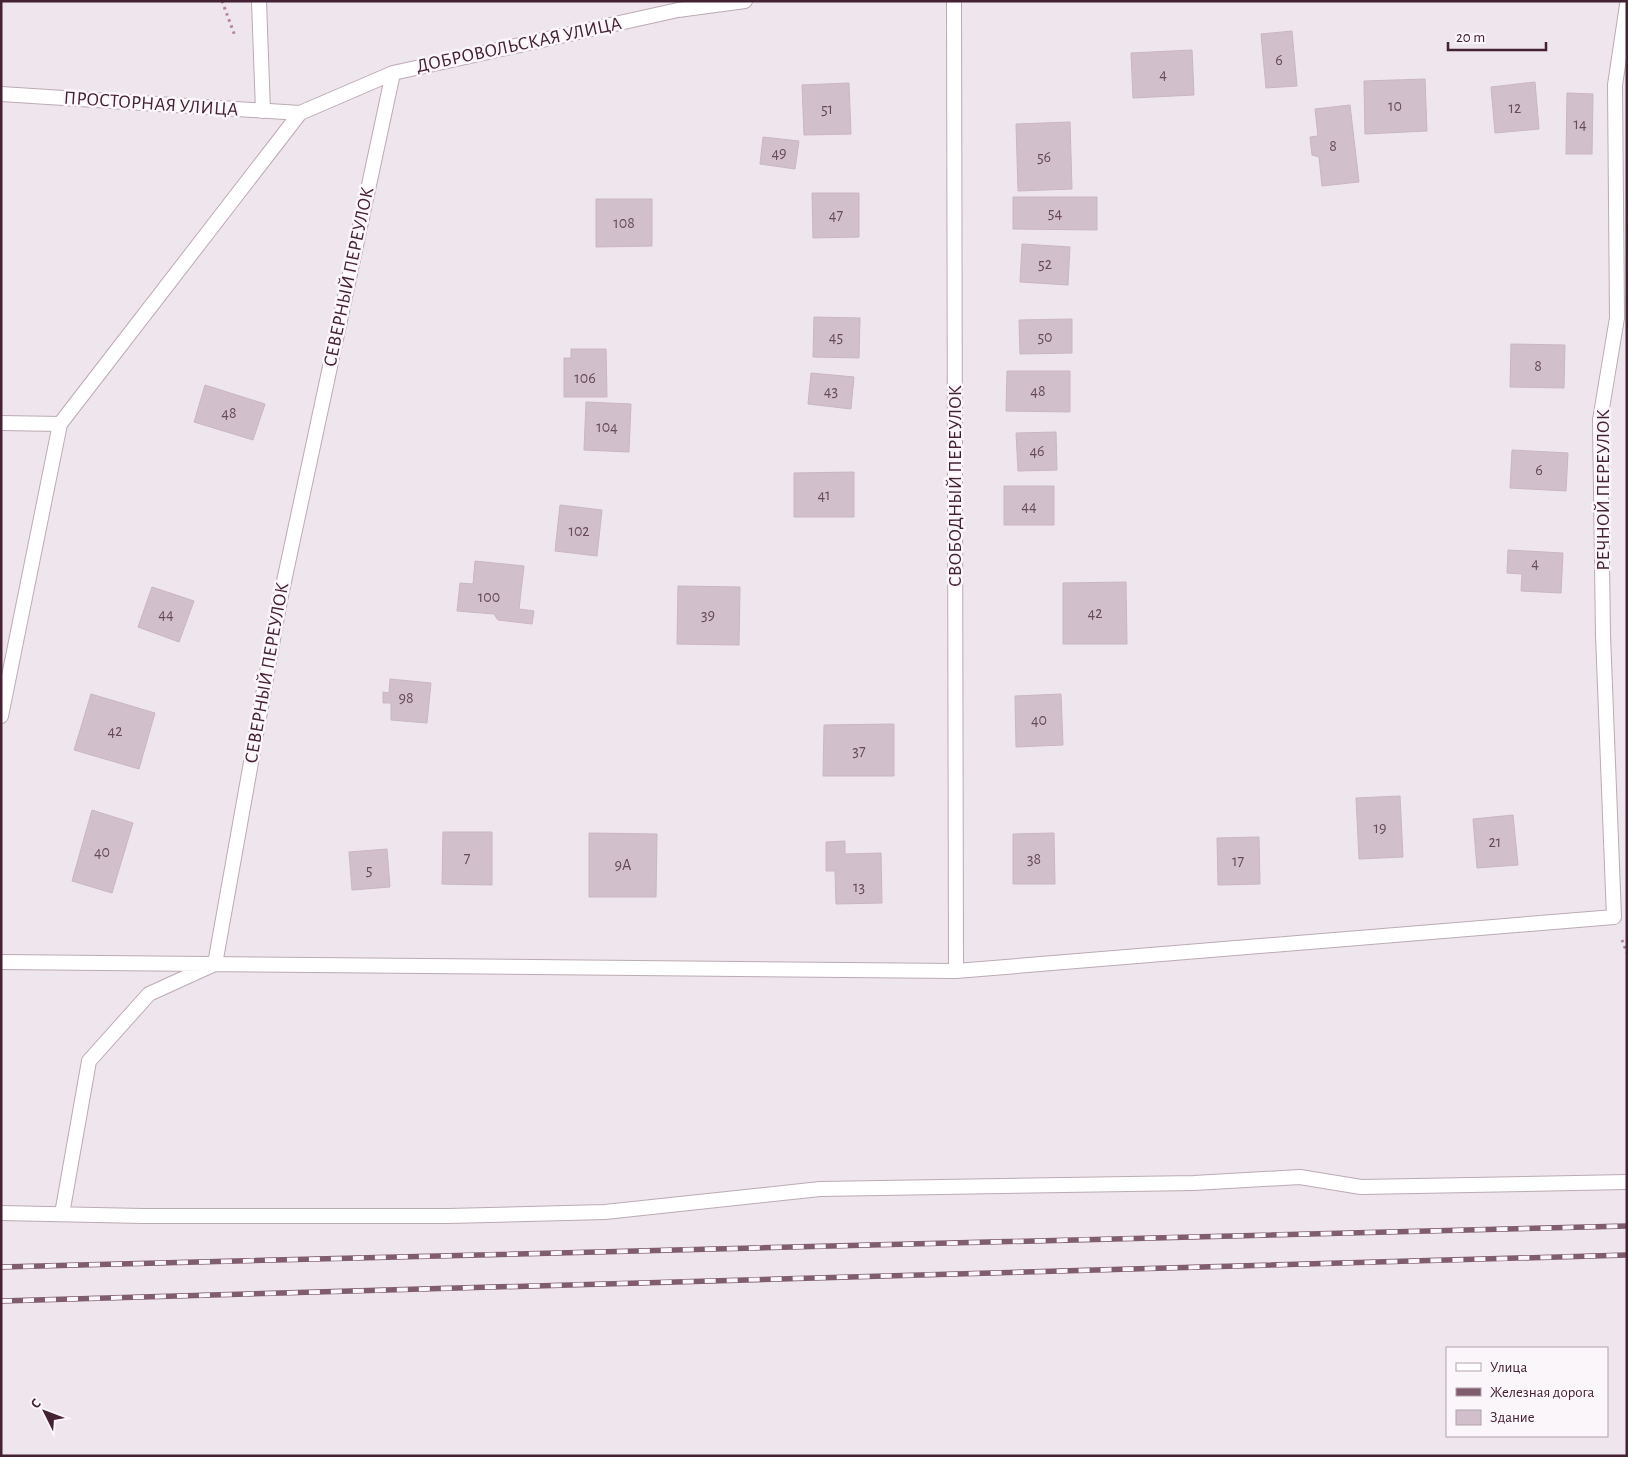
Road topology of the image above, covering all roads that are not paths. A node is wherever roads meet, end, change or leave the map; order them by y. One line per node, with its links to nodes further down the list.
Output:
1 (260, 1): 7 (street)
2 (746, 1): 5 (street, ДОБРОВОЛЬСКАЯ УЛИЦА)
3 (954, 1): 14 (street, СВОБОДНЫЙ ПЕРЕУЛОК)
4 (1627, 5): 14 (street, РЕЧНОЙ ПЕРЕУЛОК)
5 (394, 73): 8 (street, ДОБРОВОЛЬСКАЯ УЛИЦА); 13 (street, СЕВЕРНЫЙ ПЕРЕУЛОК)
6 (1, 94): 7 (street, ПРОСТОРНАЯ УЛИЦА)
7 (263, 111): 8 (street, ПРОСТОРНАЯ УЛИЦА)
8 (300, 113): 10 (street)
9 (1, 423): 10 (street)
10 (60, 424): 11 (street)
11 (1, 716)
12 (1, 962): 13 (street)
13 (215, 964): 14 (street); 17 (street)
14 (956, 970)
15 (1627, 1182): 17 (street)
16 (1, 1213): 17 (street)
17 (62, 1214)

